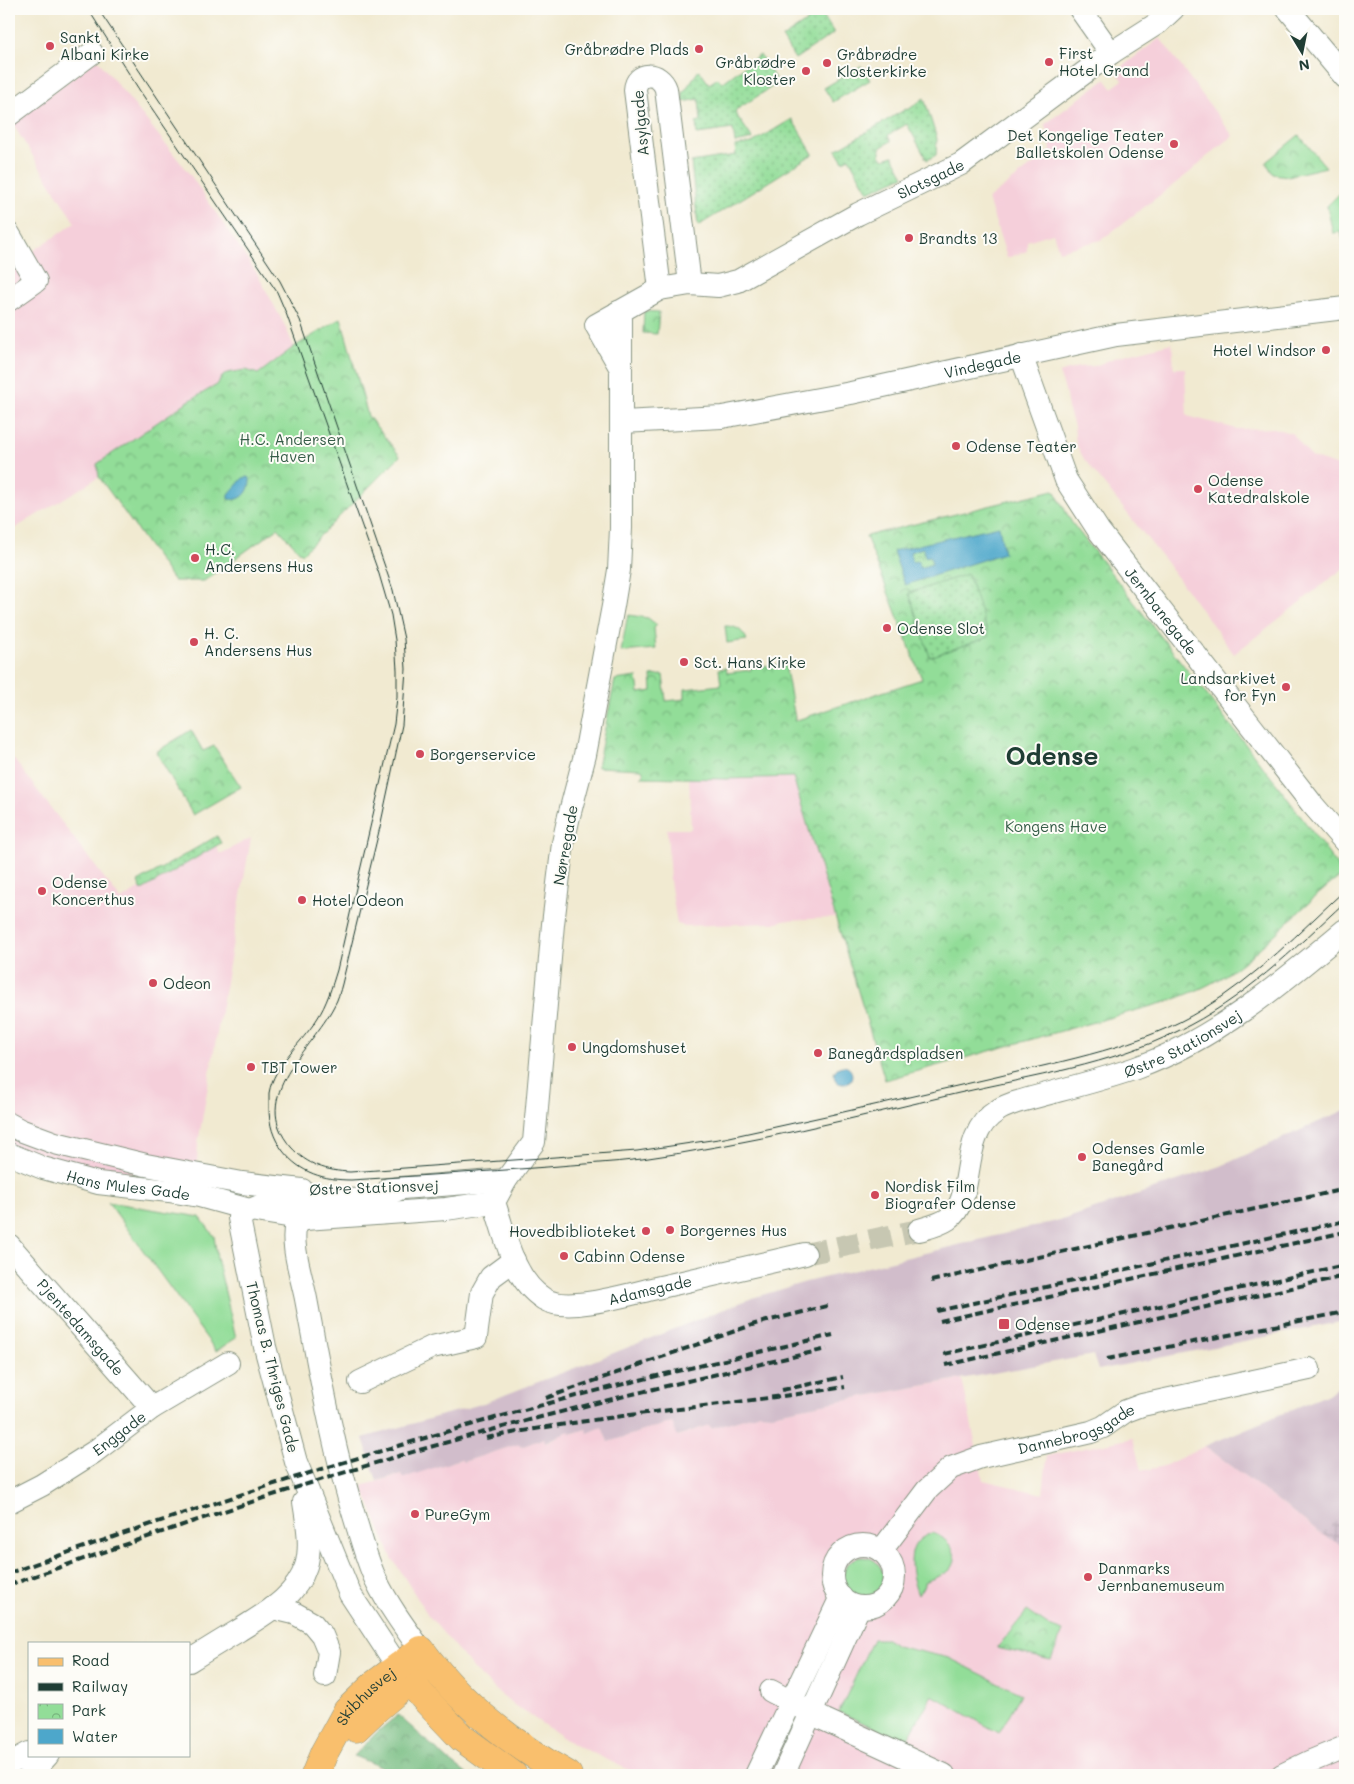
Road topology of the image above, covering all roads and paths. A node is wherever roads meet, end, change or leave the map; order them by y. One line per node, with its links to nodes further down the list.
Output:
1 (1080, 9): 5 (street)
2 (1173, 9): 5 (street, Slotsgade)
3 (1288, 9): 6 (street)
4 (92, 53): 7 (street)
5 (1112, 53): 9 (street, Slotsgade)
6 (1345, 77)
7 (9, 115)
8 (12, 246): 11 (street)
9 (690, 284): 10 (street, Slotsgade); 10 (street, Asylgade)
10 (660, 289): 14 (street)
11 (9, 300)
12 (1345, 308): 13 (street, Vindegade)
13 (1021, 355): 14 (street, Vindegade); 15 (street, Jernbanegade)
14 (622, 422): 21 (street, Nørregade)
15 (1345, 842)
16 (1345, 930): 27 (street, Østre Stationsvej)
17 (9, 1124): 20 (street, Hans Mules Gade)
18 (9, 1139): 20 (street)
19 (9, 1154): 25 (street, Hans Mules Gade)
20 (146, 1165): 22 (street, Hans Mules Gade)
21 (506, 1180): 23 (street, Østre Stationsvej); 24 (street)
22 (242, 1183): 23 (street, Østre Stationsvej); 25 (street)
23 (402, 1188): 25 (street)
24 (494, 1202): 26 (street, Østre Stationsvej); 30 (street, Adamsgade)
25 (263, 1209): 26 (street, Østre Stationsvej); 31 (street); 36 (street, Thomas B. Thriges Gade)
26 (305, 1218): 31 (street)
27 (919, 1230)
28 (9, 1244): 35 (street, Pjentedamsgade)
29 (806, 1254): 30 (street, Adamsgade)
30 (514, 1260): 34 (street)
31 (312, 1332): 41 (street)
32 (228, 1363): 35 (street, Enggade)
33 (1308, 1369): 38 (street, Dannebrogsgade)
34 (360, 1382)
35 (152, 1408): 37 (street, Enggade)
36 (296, 1462): 40 (street); 43 (street, Thomas B. Thriges Gade)
37 (9, 1502)
38 (882, 1551): 39 (street); 39 (street)
39 (850, 1602): 46 (street); 47 (street)
40 (273, 1608): 42 (street); 44 (street)
41 (426, 1657): 43 (main road); 55 (main road)
42 (190, 1660)
43 (403, 1674): 52 (main road, Skibhusvej); 54 (main road, Thomas B. Thriges Gade)
44 (325, 1676)
45 (771, 1691): 46 (street)
46 (792, 1702): 47 (street); 56 (street)
47 (812, 1713): 57 (street); 58 (street)
48 (1345, 1747): 59 (street)
49 (28, 1754): 51 (street)
50 (47, 1756): 53 (street)
51 (9, 1764)
52 (319, 1764)
53 (30, 1775)
54 (513, 1775)
55 (568, 1775)
56 (756, 1775)
57 (783, 1775)
58 (944, 1775)
59 (1282, 1775)

